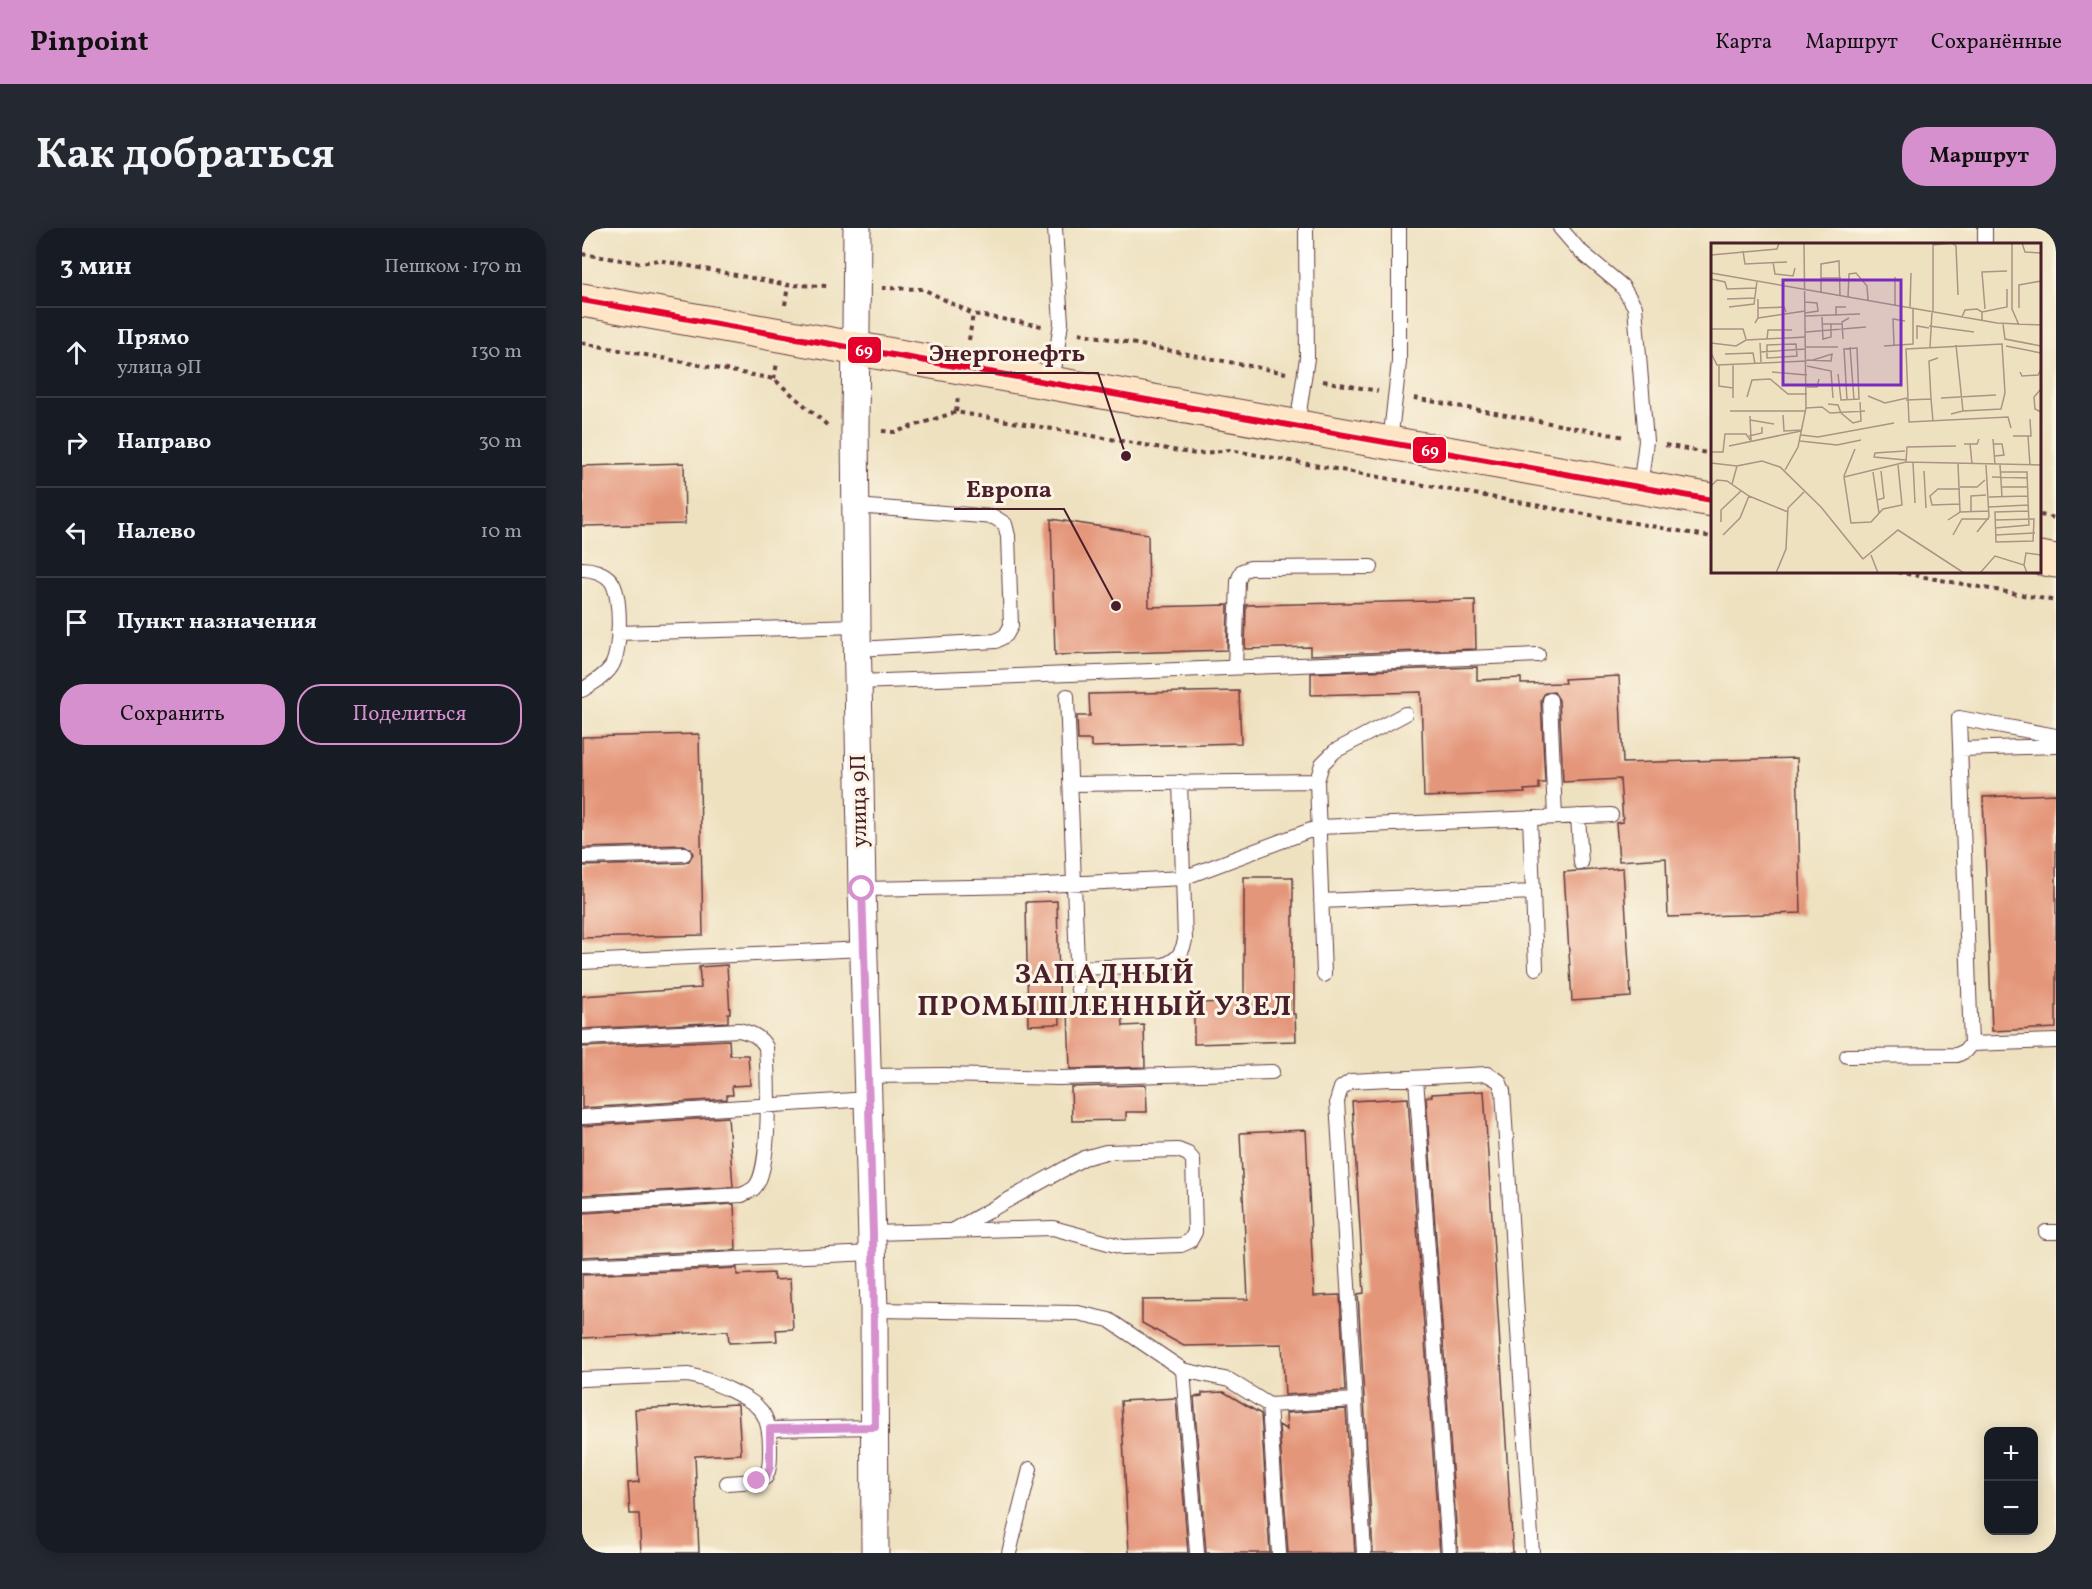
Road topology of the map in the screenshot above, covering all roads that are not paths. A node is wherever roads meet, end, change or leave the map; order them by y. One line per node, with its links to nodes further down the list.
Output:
1 (857, 228): 7 (street, улица 9П)
2 (1055, 228): 8 (lane)
3 (1306, 228): 9 (lane)
4 (1399, 228): 10 (lane)
5 (1560, 228): 11 (lane)
6 (582, 300): 7 (main road)
7 (856, 348): 8 (main road); 13 (street, улица 9П)
8 (1052, 383): 9 (main road)
9 (1297, 426): 10 (main road)
10 (1390, 443): 11 (main road)
11 (1640, 488): 12 (main road)
12 (1711, 500)
13 (856, 506): 19 (street, улица 9П); 19 (lane)
14 (2041, 558): 15 (main road)
15 (2056, 561)
16 (1371, 567): 21 (lane)
17 (582, 569): 18 (lane)
18 (618, 633): 19 (lane); 23 (lane)
19 (858, 638): 22 (street, улица 9П)
20 (1538, 655): 21 (lane)
21 (1235, 667): 22 (lane)
22 (858, 682): 43 (street, улица 9П)
23 (582, 690)
24 (1067, 696): 32 (lane)
25 (1550, 700): 35 (lane)
26 (1406, 714): 30 (lane)
27 (2056, 736): 29 (lane)
28 (2056, 746): 29 (lane)
29 (1960, 749): 54 (lane)
30 (1317, 781): 31 (lane); 37 (lane)
31 (1180, 782): 32 (lane); 41 (lane)
32 (1070, 784): 42 (lane)
33 (1611, 815): 34 (lane)
34 (1578, 816): 35 (lane); 40 (lane)
35 (1555, 817): 36 (lane)
36 (1530, 818): 37 (lane); 44 (lane)
37 (1318, 827): 41 (lane); 45 (lane)
38 (684, 854): 39 (lane)
39 (582, 857)
40 (1581, 863)
41 (1183, 878): 42 (lane); 48 (lane)
42 (1074, 883): 43 (lane); 48 (lane)
43 (862, 889): 46 (street, улица 9П)
44 (1533, 892): 45 (lane); 49 (lane)
45 (1321, 901): 50 (lane)
46 (864, 949): 47 (lane); 58 (street, улица 9П)
47 (582, 962)
48 (1077, 968): 51 (lane)
49 (1536, 968)
50 (1324, 975)
51 (1078, 990)
52 (582, 1038): 59 (lane)
53 (2056, 1041): 54 (lane)
54 (1971, 1044): 55 (lane)
55 (1847, 1056)
56 (1272, 1072): 58 (lane)
57 (1416, 1078): 68 (lane); 79 (lane); 80 (lane)
58 (869, 1088): 59 (lane); 63 (street, улица 9П)
59 (769, 1106): 60 (lane); 61 (lane)
60 (582, 1117)
61 (582, 1204)
62 (954, 1230): 62 (lane); 63 (lane)
63 (873, 1243): 64 (lane); 65 (street, улица 9П)
64 (582, 1266)
65 (874, 1310): 66 (lane); 70 (street, улица 9П)
66 (1183, 1370): 69 (lane); 76 (lane)
67 (582, 1379): 71 (lane)
68 (1354, 1400): 69 (lane); 78 (lane)
69 (1269, 1405): 77 (lane)
70 (875, 1427): 71 (lane); 74 (street, улица 9П)
71 (770, 1429): 73 (lane)
72 (1030, 1469): 75 (lane)
73 (727, 1483)
74 (875, 1553)
75 (1009, 1553)
76 (1197, 1553)
77 (1279, 1553)
78 (1364, 1553)
79 (1449, 1553)
80 (1532, 1553)

